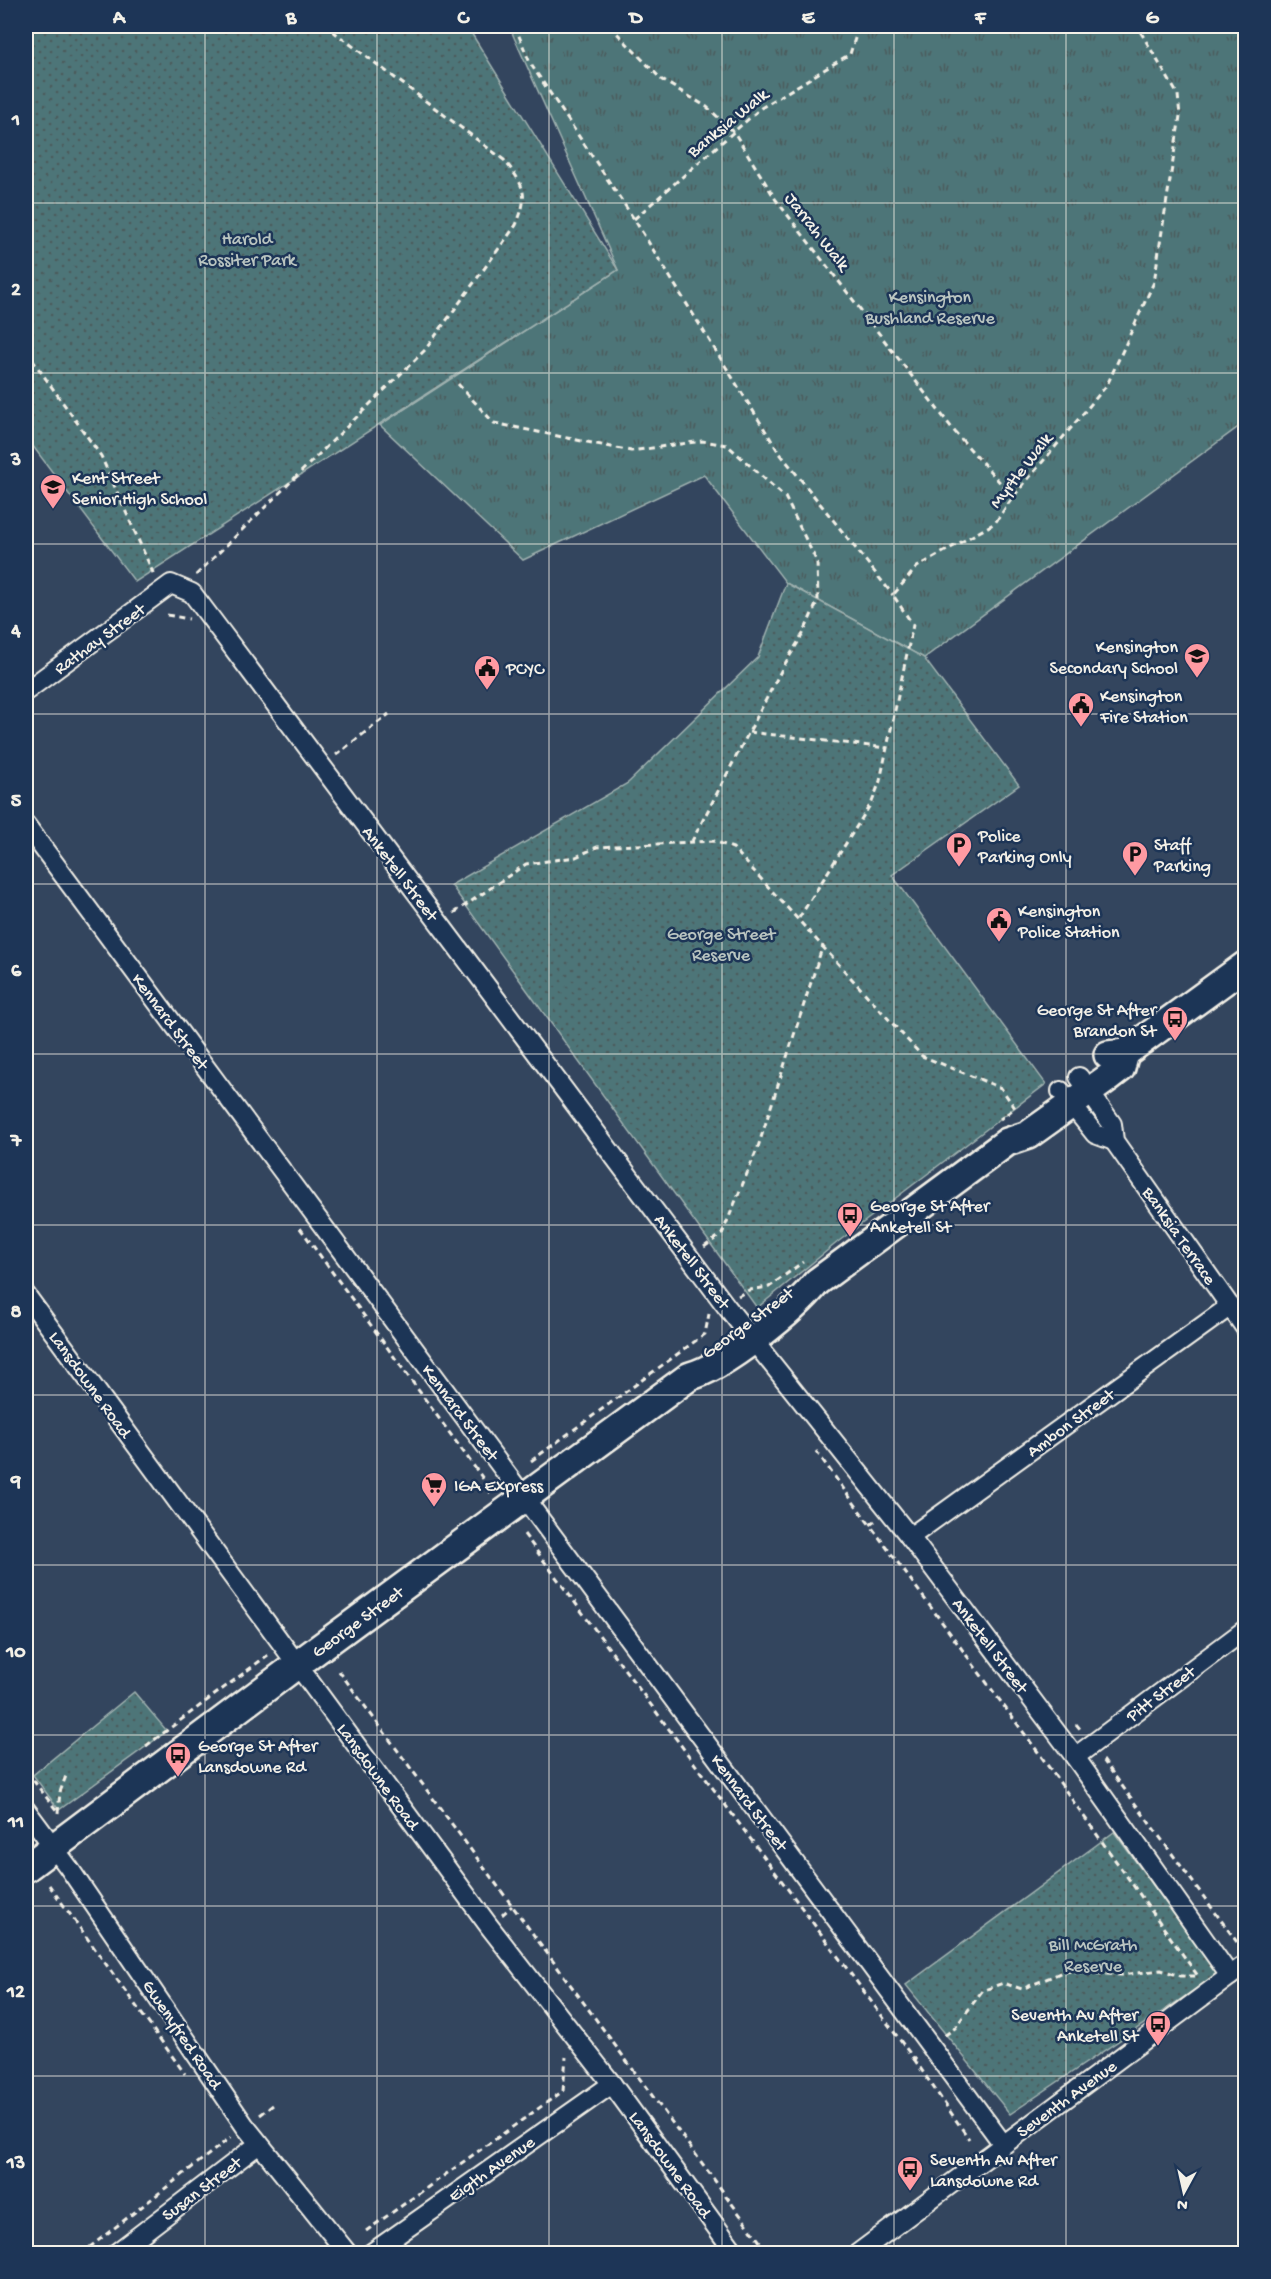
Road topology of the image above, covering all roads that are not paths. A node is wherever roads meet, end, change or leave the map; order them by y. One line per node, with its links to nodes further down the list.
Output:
1 (172, 588): 2 (street, Rathay Street); 9 (street, Anketell Street)
2 (26, 691)
3 (26, 825): 10 (street, Kennard Street)
4 (1245, 965): 5 (main road, George Street)
5 (1075, 1091): 7 (street, Banksia Terrace); 9 (main road, George Street)
6 (26, 1295): 13 (street, Lansdowne Road)
7 (1229, 1307): 8 (street, Banksia Terrace); 11 (street, Ambon Street)
8 (1245, 1329)
9 (749, 1331): 10 (main road, George Street); 11 (street, Anketell Street)
10 (524, 1498): 13 (main road, George Street); 21 (street, Kennard Street)
11 (910, 1537): 14 (street, Anketell Street)
12 (1245, 1629): 14 (street, Pitt Street)
13 (298, 1664): 16 (main road, George Street); 20 (street, Lansdowne Road)
14 (1075, 1757): 19 (street, Anketell Street)
15 (26, 1810): 16 (street, Gwenyfred Road)
16 (54, 1848): 17 (main road, George Street); 22 (street, Gwenyfred Road)
17 (26, 1868)
18 (1245, 1964): 19 (street, Seventh Avenue)
19 (1230, 1976): 21 (street, Seventh Avenue)
20 (612, 2084): 25 (street, Eigth Avenue); 26 (street, Lansdowne Road)
21 (1003, 2144): 27 (street, Seventh Avenue)
22 (251, 2150): 23 (street, Susan Street); 24 (street, Gwenyfred Road)
23 (115, 2253)
24 (348, 2253)
25 (370, 2253)
26 (736, 2253)
27 (857, 2253)

